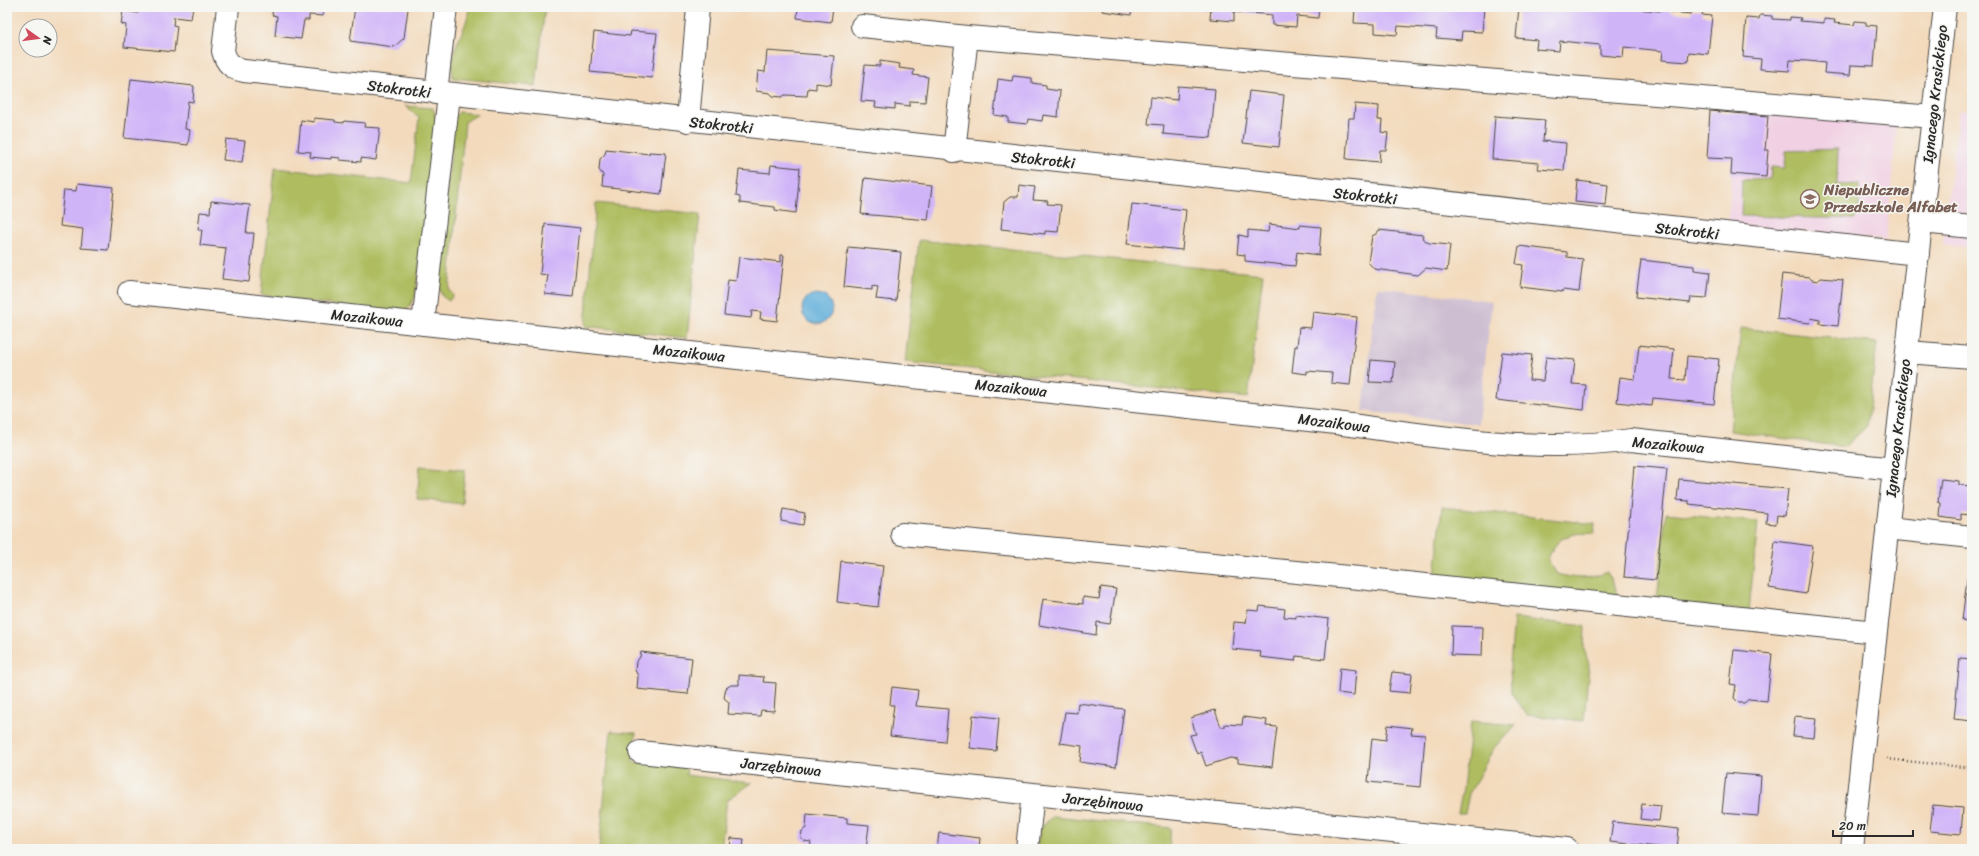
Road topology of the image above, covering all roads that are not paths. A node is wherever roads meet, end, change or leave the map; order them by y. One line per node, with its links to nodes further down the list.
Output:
1 (228, 7): 7 (street, Stokrotki)
2 (446, 7): 7 (street)
3 (698, 7): 9 (street)
4 (1945, 7): 8 (street, Ignacego Krasickiego)
5 (862, 26): 6 (street)
6 (967, 37): 8 (street); 10 (street)
7 (442, 94): 9 (street, Stokrotki); 15 (street)
8 (1933, 117): 11 (street, Ignacego Krasickiego)
9 (688, 121): 10 (street, Stokrotki)
10 (954, 151): 13 (street, Stokrotki)
11 (1922, 222): 12 (street); 13 (street, Ignacego Krasickiego)
12 (1972, 227)
13 (1918, 254): 16 (street, Ignacego Krasickiego)
14 (129, 292): 15 (street, Mozaikowa)
15 (423, 324): 18 (street, Mozaikowa)
16 (1907, 352): 17 (street); 18 (street, Ignacego Krasickiego)
17 (1972, 357)
18 (1894, 469): 19 (street, Ignacego Krasickiego)
19 (1887, 528): 21 (street); 22 (street, Ignacego Krasickiego)
20 (902, 534): 22 (street)
21 (1972, 537)
22 (1876, 632): 27 (street, Ignacego Krasickiego)
23 (640, 752): 24 (street, Jarzębinowa)
24 (1033, 794): 25 (street); 26 (street, Jarzębinowa)
25 (1027, 849)
26 (1567, 849)
27 (1852, 849)

